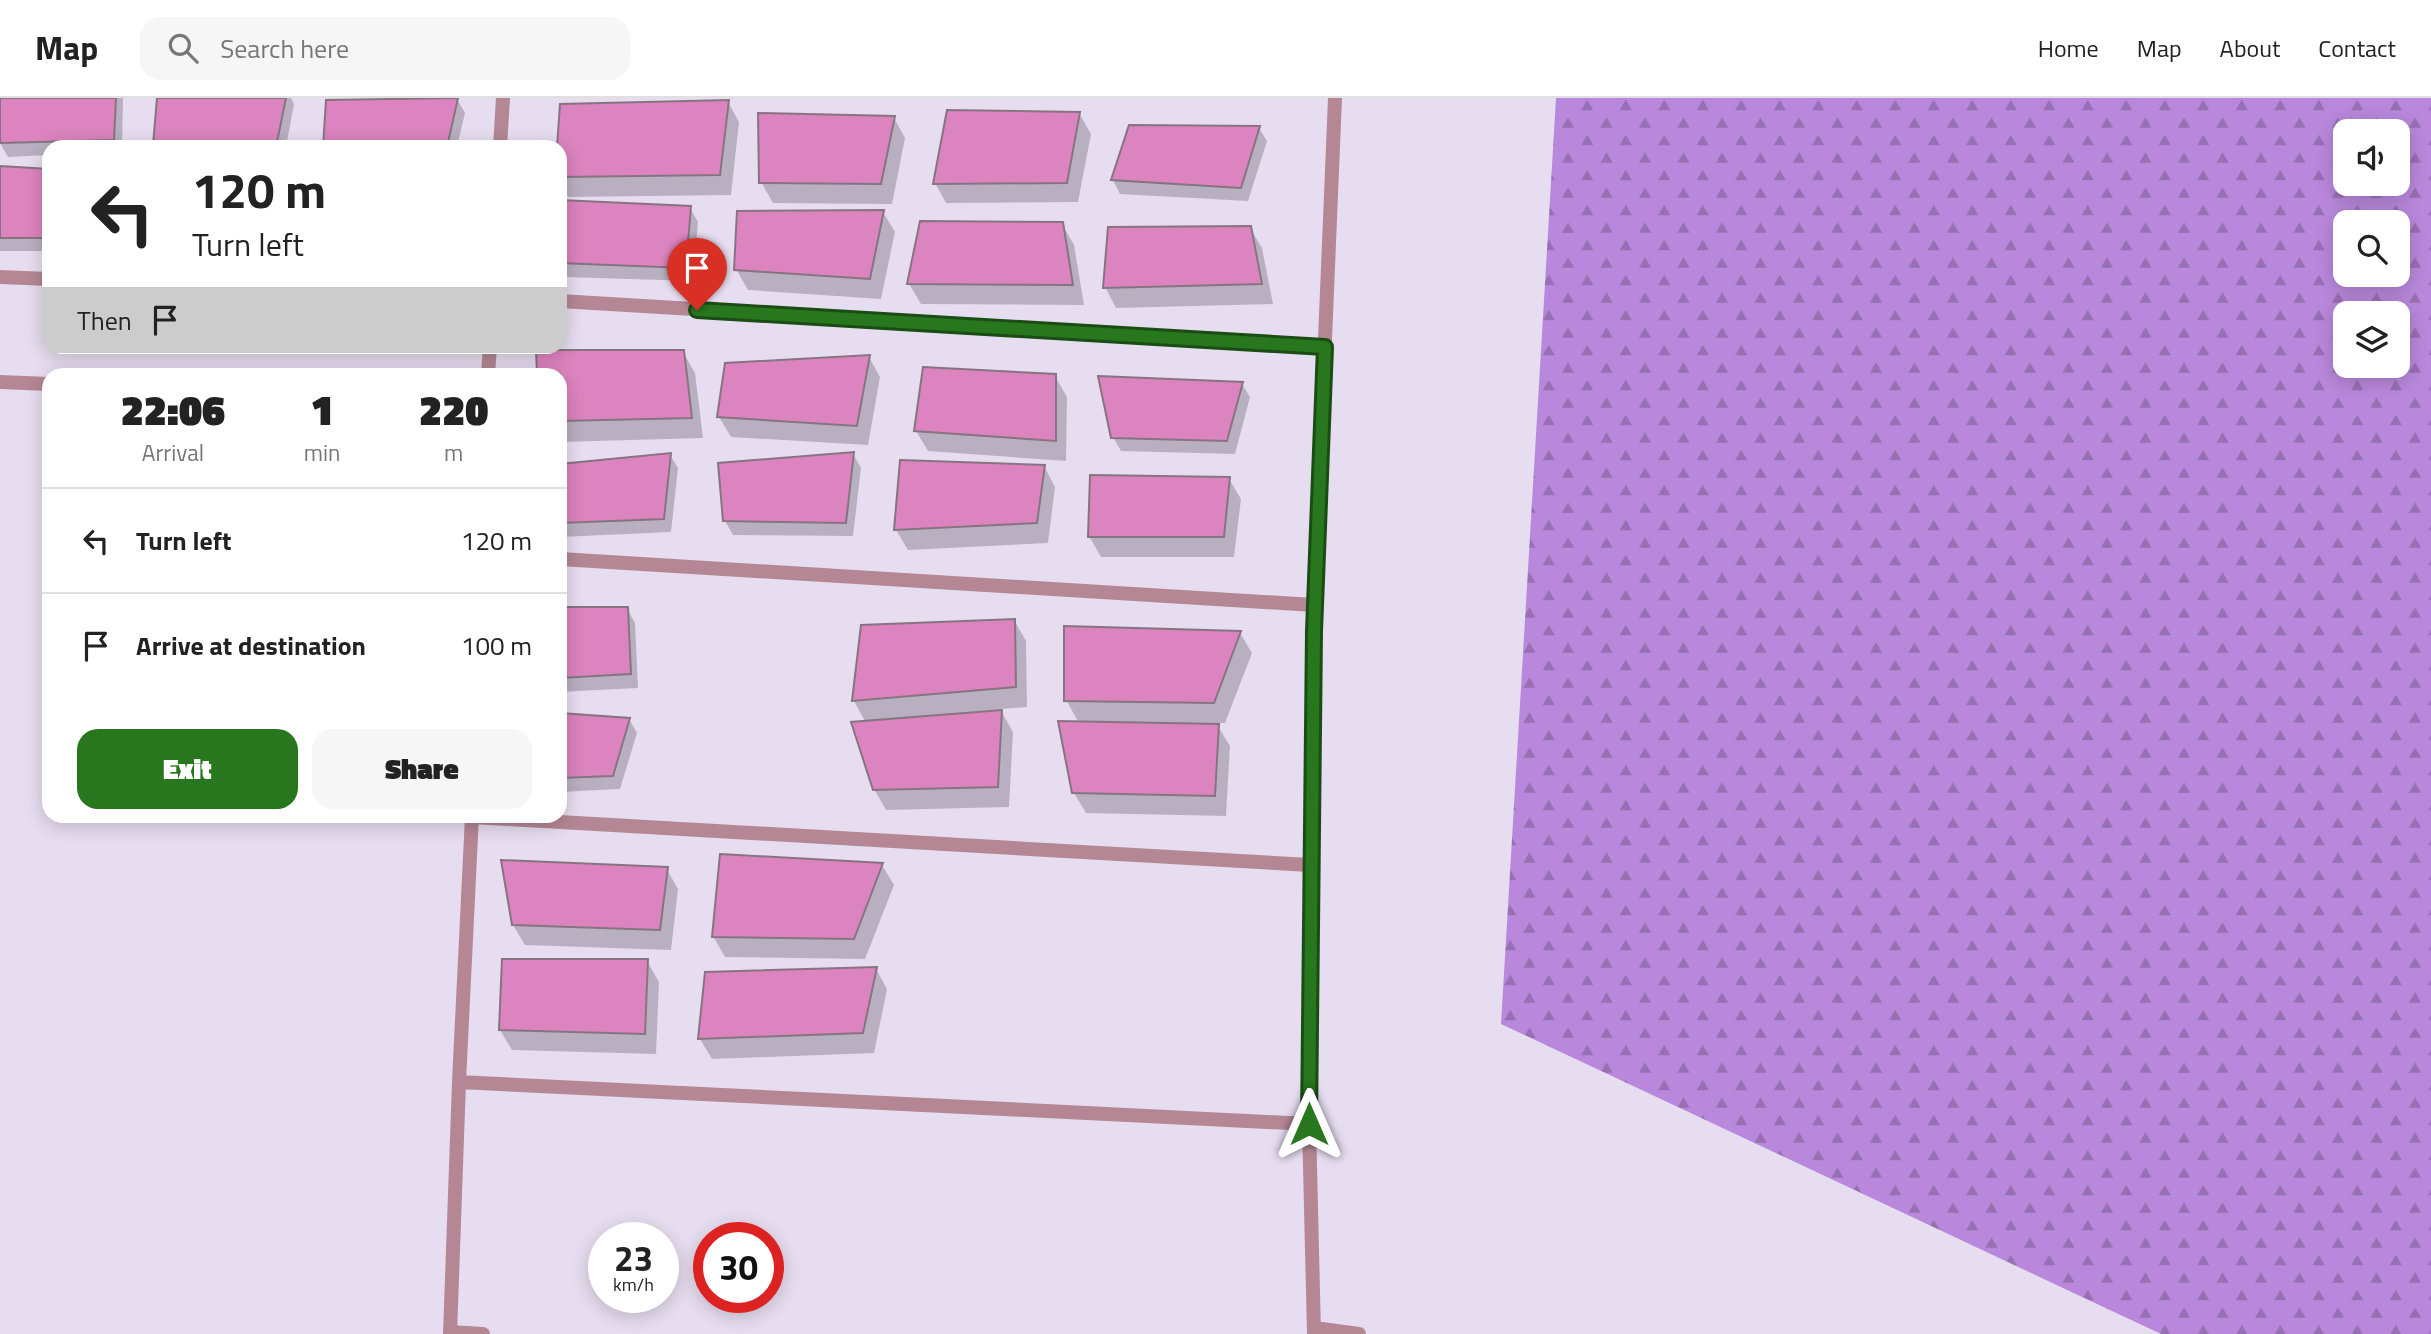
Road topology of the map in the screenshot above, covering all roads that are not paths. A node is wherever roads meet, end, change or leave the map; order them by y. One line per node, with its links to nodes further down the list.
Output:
1 (503, 98): 3 (street)
2 (1335, 98): 7 (street)
3 (500, 140)
4 (0, 277): 5 (street)
5 (42, 279)
6 (567, 301): 7 (street)
7 (1325, 347): 11 (street)
8 (0, 382): 9 (street)
9 (42, 383)
10 (567, 559): 11 (street)
11 (1314, 605): 14 (street)
12 (567, 822): 14 (street)
13 (472, 823): 15 (street)
14 (1310, 865): 16 (street)
15 (459, 1082): 16 (street); 18 (street)
16 (1309, 1124): 17 (street)
17 (1314, 1331): 20 (street)
18 (450, 1333): 19 (street)
19 (483, 1334)
20 (1359, 1334)

